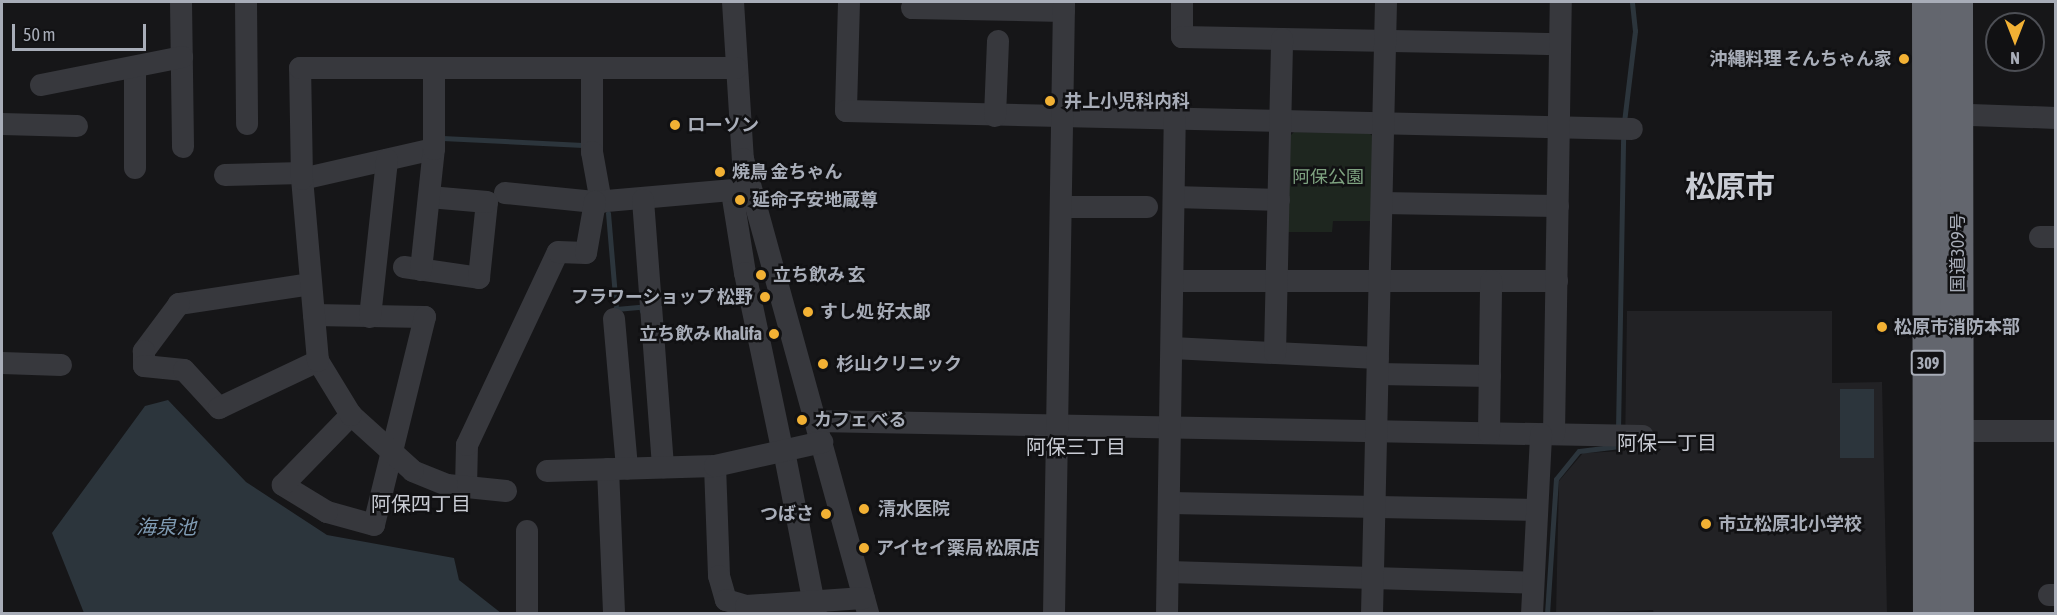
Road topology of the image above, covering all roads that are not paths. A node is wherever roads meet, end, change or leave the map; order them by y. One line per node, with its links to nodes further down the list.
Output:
1 (181, 2): 16 (street)
2 (246, 2): 29 (street)
3 (733, 2): 20 (street)
4 (849, 2): 23 (street)
5 (1182, 2): 12 (street)
6 (1386, 2): 14 (street)
7 (1561, 2): 15 (street)
8 (1928, 2): 22 (highway, 国道309号 / 309)
9 (1956, 2): 22 (highway, 国道309号 / 309)
10 (1064, 6): 11 (street); 24 (street)
11 (912, 8)
12 (1282, 39): 14 (street); 27 (street)
13 (998, 41): 23 (street)
14 (1384, 41): 15 (street); 30 (street)
15 (1559, 44): 32 (street)
16 (182, 57): 17 (street); 34 (street)
17 (135, 67): 21 (street); 37 (street)
18 (434, 68): 19 (street); 35 (street); 39 (street)
19 (592, 68): 20 (street); 46 (street)
20 (736, 68): 40 (street)
21 (40, 85)
22 (1942, 114): 25 (street); 71 (highway, 国道309号 / 309); 101 (highway, 国道309号 / 309)
23 (995, 116): 24 (street)
24 (1063, 118): 26 (street); 49 (street)
25 (2055, 118)
26 (1174, 119): 27 (street); 43 (street)
27 (1280, 122): 30 (street); 45 (street)
28 (2, 124): 31 (street)
29 (247, 124)
30 (1383, 124): 32 (street); 47 (street)
31 (77, 126)
32 (1558, 128): 33 (street); 48 (street)
33 (1622, 129)
34 (183, 147)
35 (434, 149): 36 (street); 42 (street)
36 (387, 160): 39 (street); 58 (street)
37 (135, 168)
38 (225, 175): 39 (street)
39 (302, 176): 56 (street)
40 (741, 190): 44 (street); 73 (street); 77 (street)
41 (505, 193): 46 (street)
42 (429, 197): 42 (street)
43 (1174, 197): 45 (street); 53 (street)
44 (643, 200): 46 (street); 80 (street)
45 (1279, 200): 54 (street)
46 (598, 202): 83 (street)
47 (1382, 203): 48 (street); 55 (street)
48 (1558, 206): 52 (street)
49 (1061, 207): 50 (street); 68 (street)
50 (1147, 207)
51 (1491, 280): 52 (street); 55 (street); 66 (street)
52 (1557, 280): 75 (street)
53 (1173, 281): 54 (street); 60 (street)
54 (1278, 281): 55 (street); 61 (street)
55 (1382, 281): 65 (street)
56 (311, 284): 57 (street); 62 (street)
57 (314, 315): 58 (street); 62 (street)
58 (370, 316): 78 (street)
59 (614, 319): 81 (street)
60 (1172, 348): 61 (street); 69 (street)
61 (1275, 353): 65 (street)
62 (318, 361): 67 (street)
63 (2, 363): 64 (street)
64 (61, 365)
65 (1378, 366): 66 (street); 70 (street)
66 (1490, 376): 74 (street)
67 (351, 416): 78 (street); 78 (street)
68 (1057, 427): 69 (street); 73 (street); 97 (street)
69 (1173, 429): 70 (street); 85 (street)
70 (1377, 431): 74 (street); 86 (street)
71 (1959, 431): 72 (street); 102 (highway, 国道309号 / 309)
72 (2055, 431)
73 (819, 432): 77 (street); 92 (street)
74 (1490, 433): 75 (street)
75 (1548, 434): 76 (street); 87 (street)
76 (1636, 436)
77 (783, 449): 79 (street); 93 (street)
78 (392, 452): 83 (street)
79 (715, 466): 80 (street); 94 (street)
80 (663, 467): 81 (street)
81 (617, 469): 82 (street); 96 (street)
82 (547, 471)
83 (466, 488): 84 (street)
84 (506, 491)
85 (1171, 502): 86 (street); 89 (street)
86 (1375, 504): 87 (street); 90 (street)
87 (1537, 510): 91 (street)
88 (527, 531): 95 (street)
89 (1169, 572): 90 (street); 98 (street)
90 (1372, 579): 91 (street); 99 (street)
91 (1533, 583): 100 (street)
92 (866, 606): 93 (street)
93 (815, 608): 94 (street)
94 (746, 610)
95 (527, 614)
96 (614, 614)
97 (1054, 614)
98 (1167, 614)
99 (1372, 614)
100 (1532, 614)
101 (1929, 614)
102 (1957, 614)

